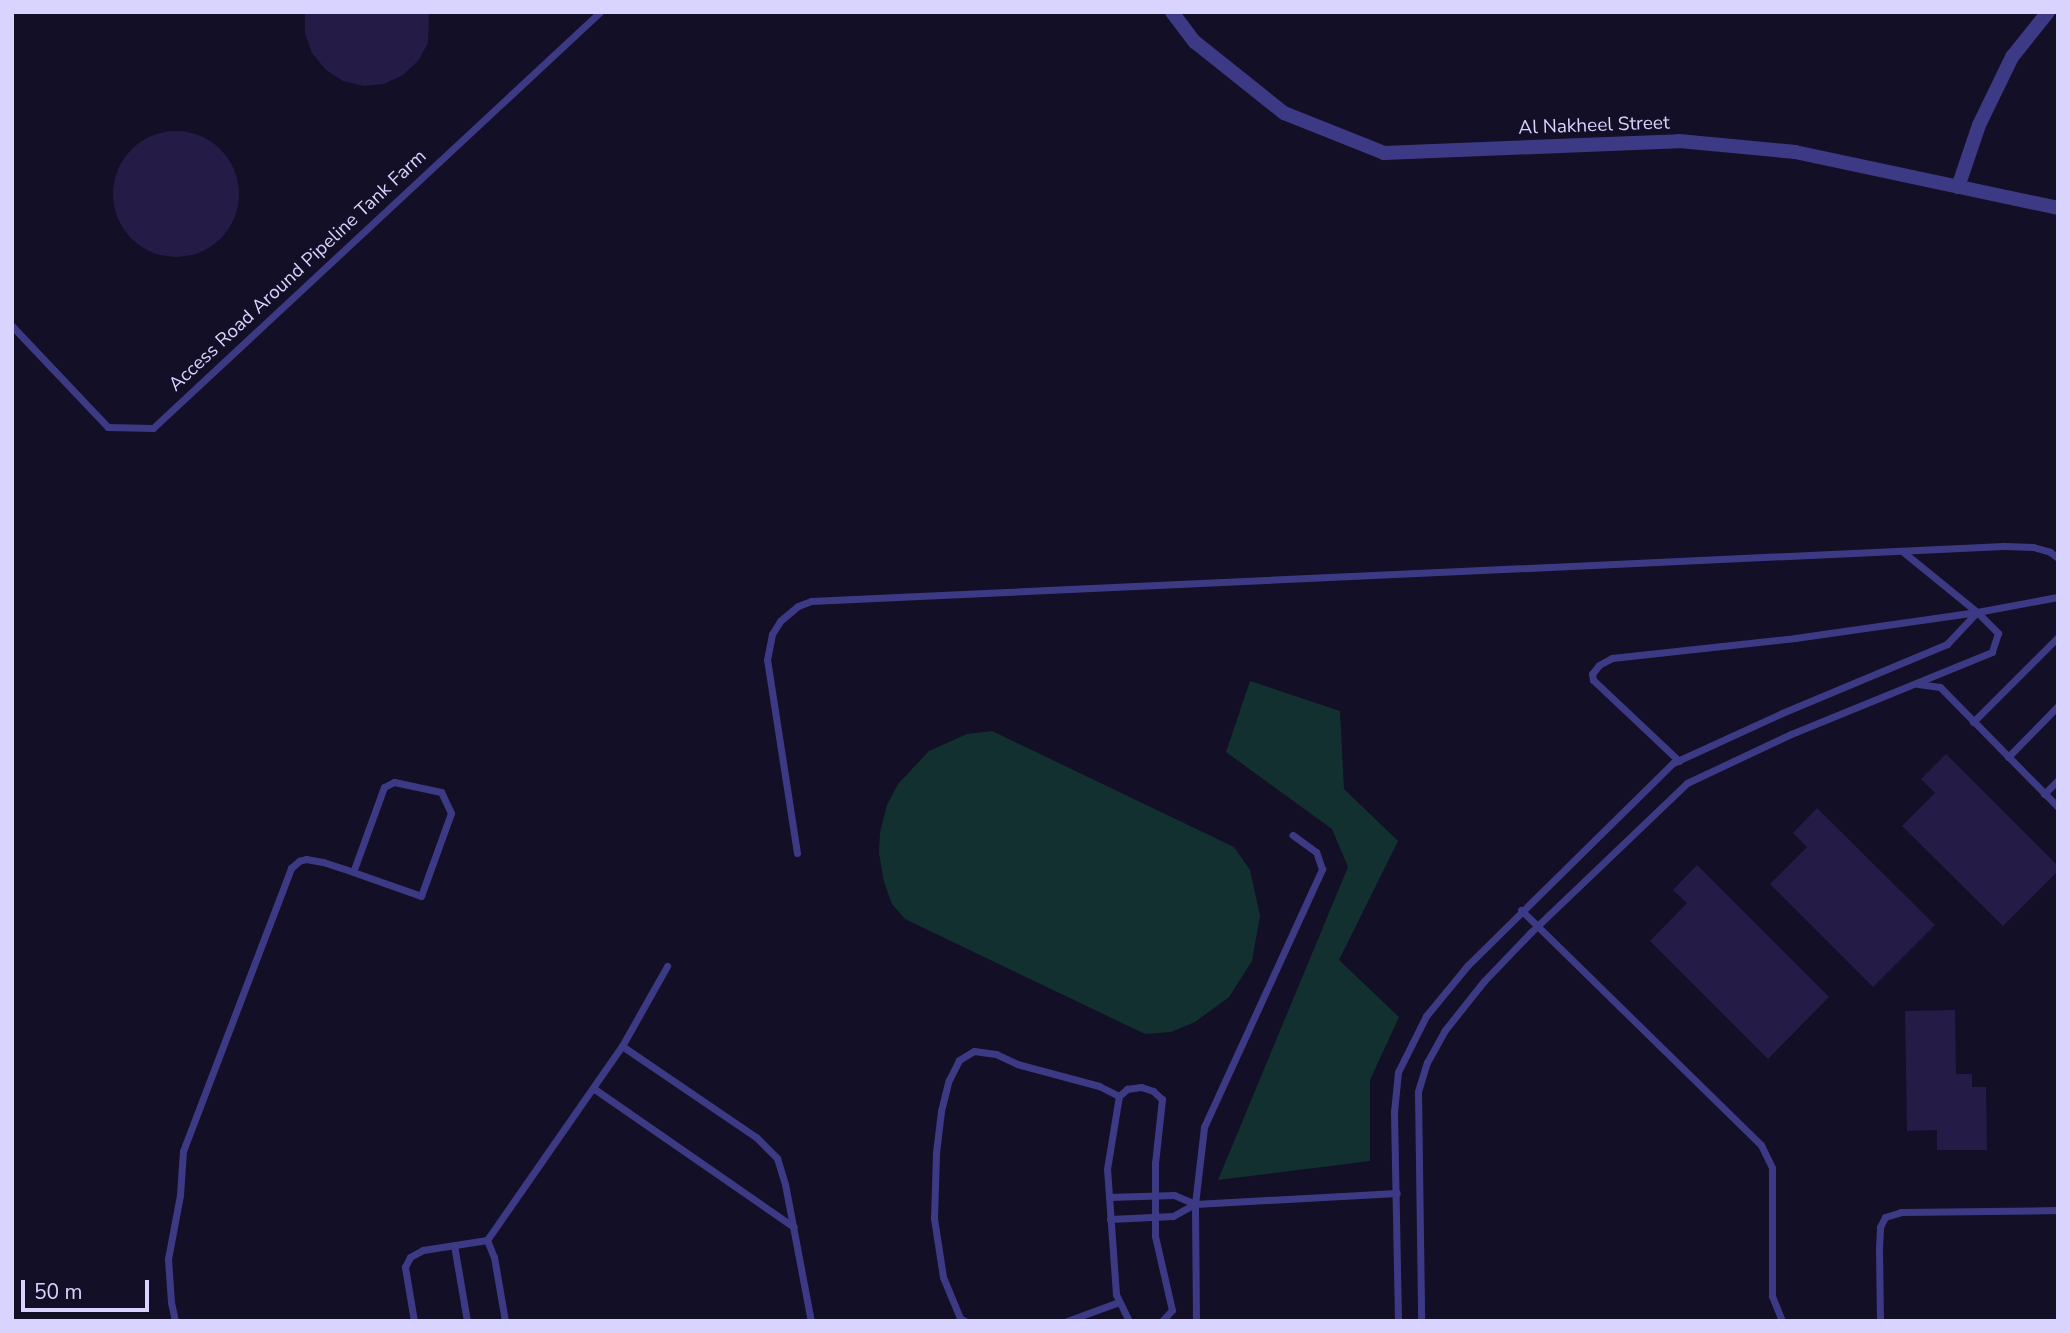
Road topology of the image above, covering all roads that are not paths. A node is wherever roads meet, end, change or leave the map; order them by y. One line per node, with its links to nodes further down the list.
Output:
1 (600, 12): 6 (lane, Access Road Around Pipeline Tank Farm)
2 (1172, 12): 4 (street, Al Nakheel Street)
3 (2048, 12): 4 (street)
4 (1958, 187): 5 (street, Al Nakheel Street)
5 (2058, 208)
6 (12, 326)
7 (1901, 551): 8 (lane); 10 (lane); 21 (lane)
8 (2058, 558)
9 (2058, 597): 10 (lane)
10 (1977, 612): 12 (lane); 16 (lane); 16 (lane)
11 (2058, 637): 14 (lane)
12 (1917, 684): 14 (lane); 24 (lane)
13 (2058, 706): 15 (lane)
14 (1973, 722): 15 (lane)
15 (2008, 757): 18 (lane)
16 (1679, 761): 23 (lane)
17 (2058, 780): 18 (lane)
18 (2044, 793): 19 (lane)
19 (2058, 807)
20 (1293, 835): 32 (lane)
21 (797, 853)
22 (353, 872): 22 (lane); 40 (lane)
23 (1521, 910): 24 (lane); 29 (lane)
24 (1538, 926): 51 (lane); 52 (lane)
25 (667, 966): 26 (lane)
26 (622, 1046): 27 (lane); 36 (lane)
27 (593, 1088): 36 (lane); 37 (lane)
28 (1119, 1096): 30 (lane); 31 (lane); 45 (lane)
29 (1396, 1193): 32 (lane); 50 (lane)
30 (1155, 1196): 31 (lane); 32 (lane); 34 (lane)
31 (1109, 1197): 35 (lane)
32 (1195, 1204): 34 (lane); 49 (lane)
33 (2058, 1210): 53 (lane)
34 (1155, 1217): 35 (lane); 48 (lane)
35 (1110, 1219): 39 (lane)
36 (794, 1227): 44 (lane)
37 (487, 1240): 38 (lane); 43 (lane)
38 (454, 1245): 41 (lane); 42 (lane)
39 (1119, 1302): 46 (lane); 47 (lane)
40 (175, 1321)
41 (414, 1321)
42 (467, 1321)
43 (505, 1321)
44 (811, 1321)
45 (965, 1321)
46 (1067, 1321)
47 (1129, 1321)
48 (1162, 1321)
49 (1196, 1321)
50 (1398, 1321)
51 (1421, 1321)
52 (1782, 1321)
53 (1881, 1321)

